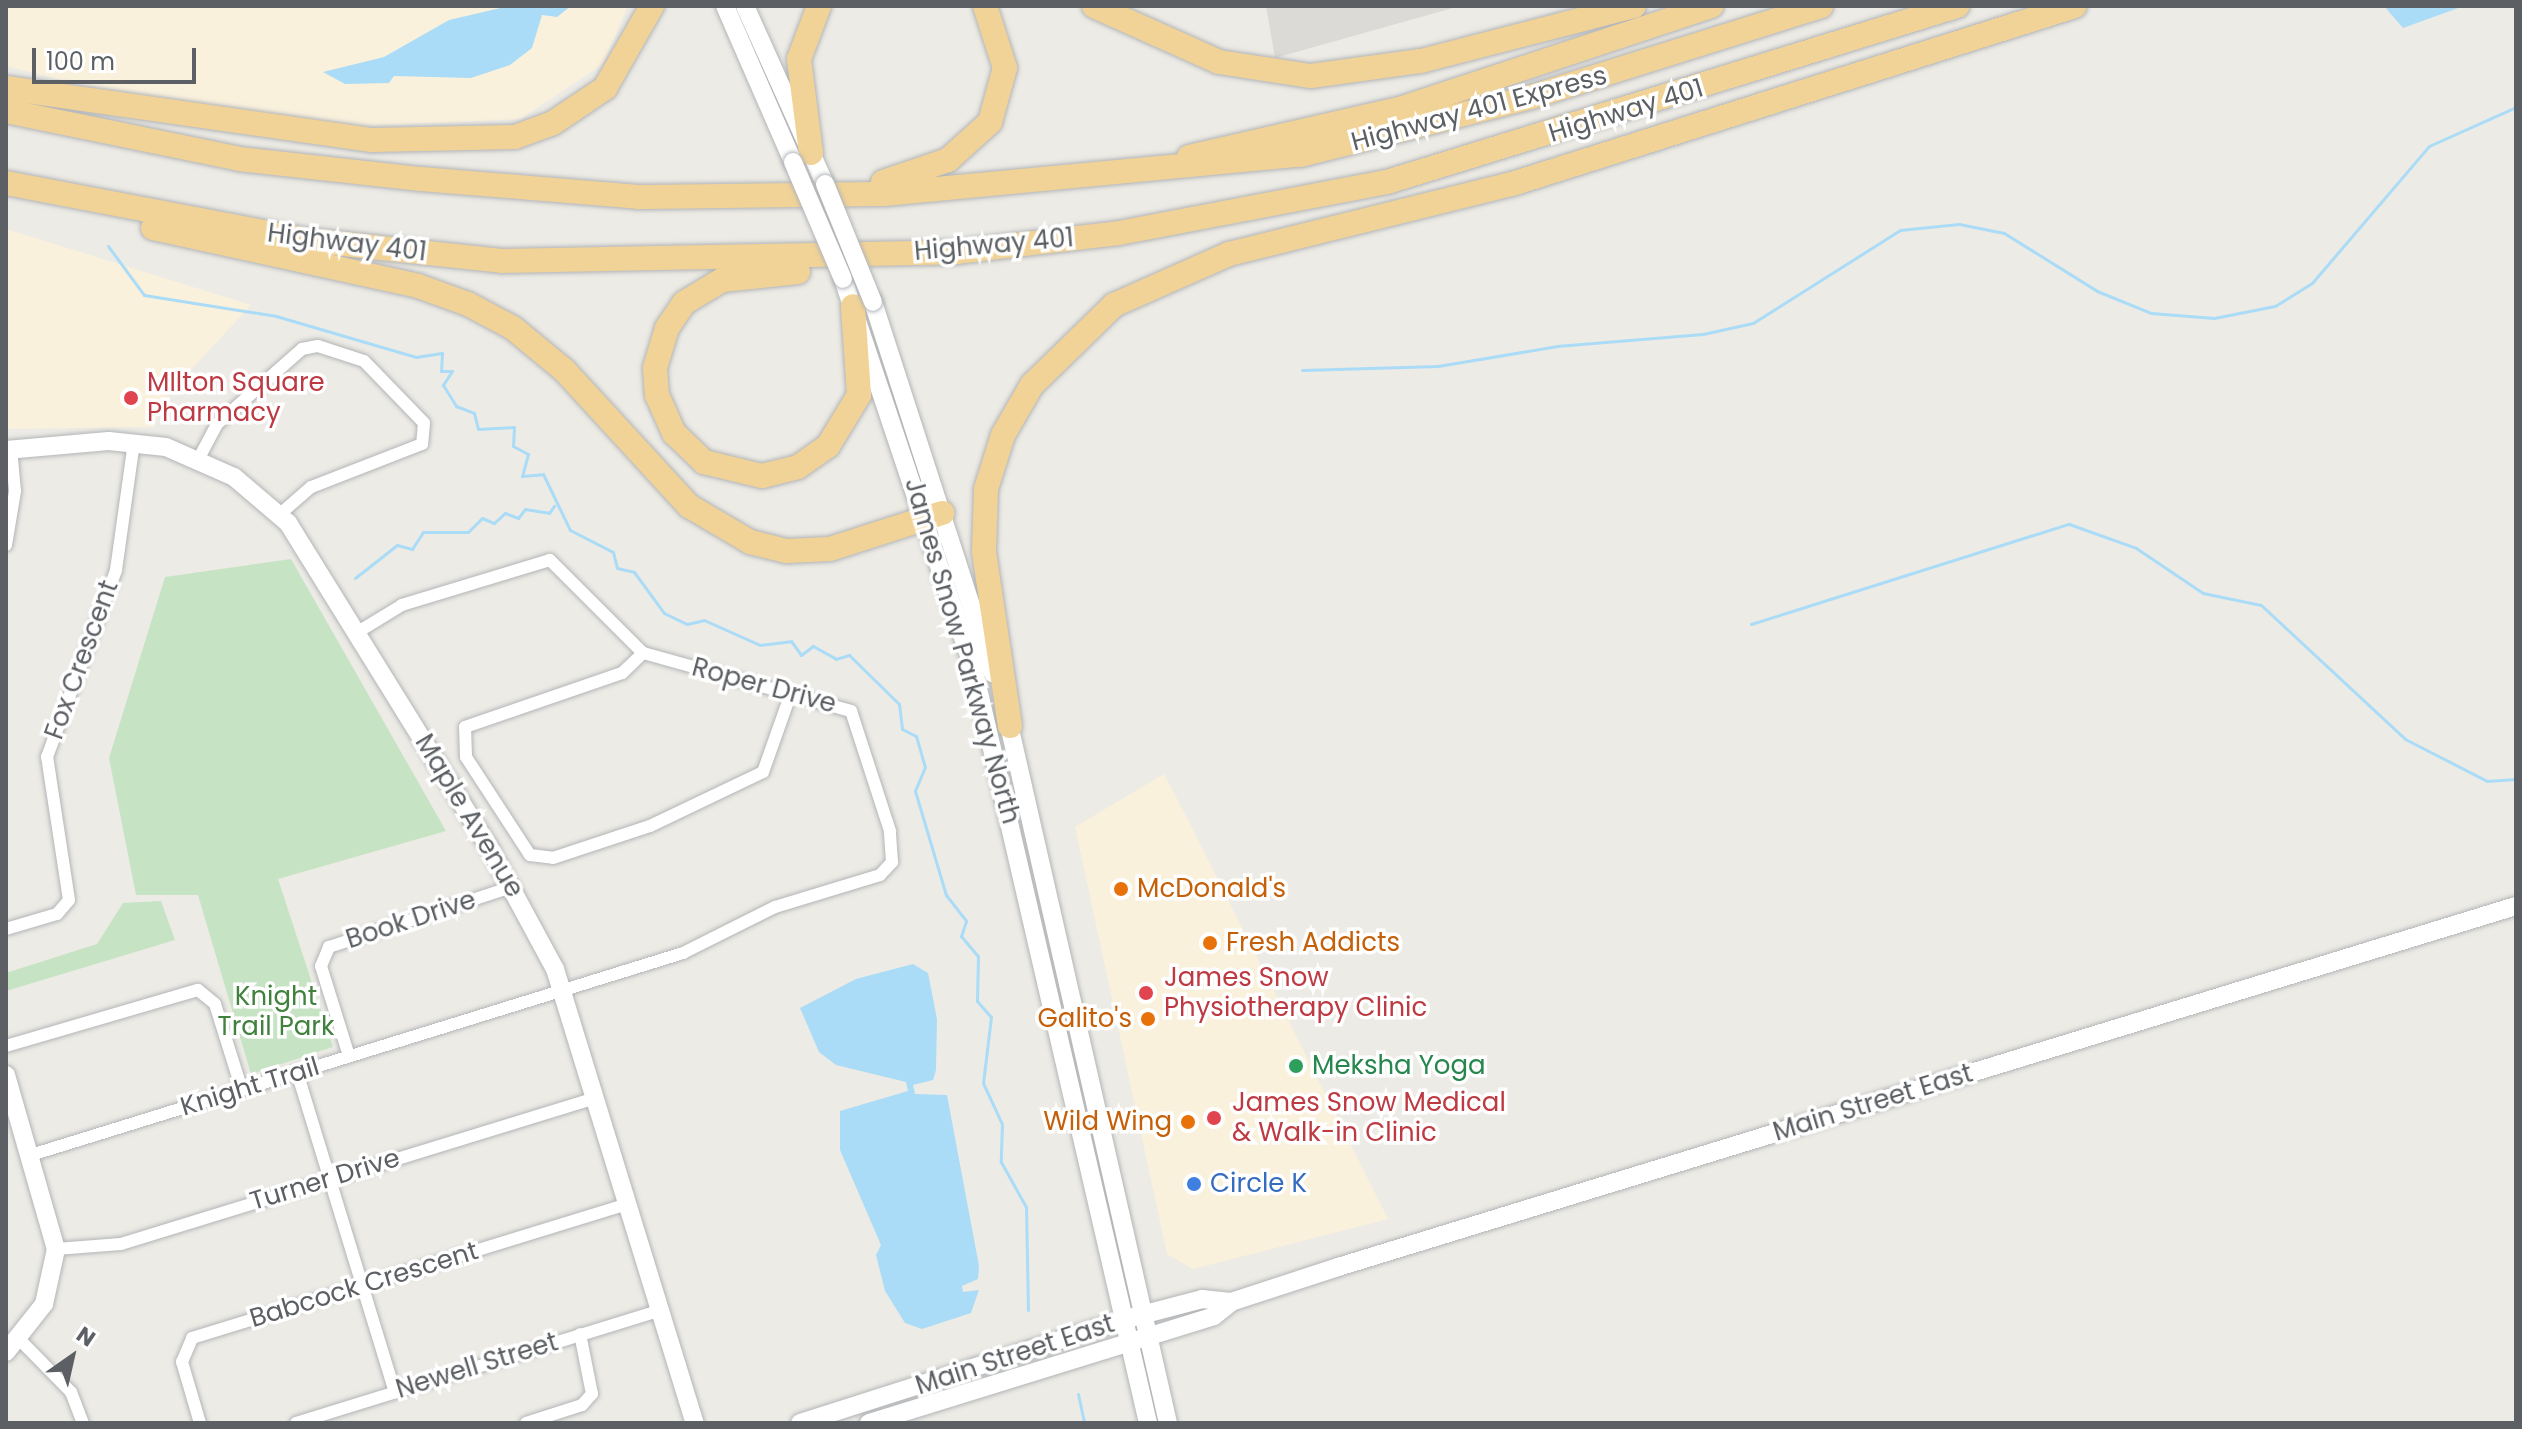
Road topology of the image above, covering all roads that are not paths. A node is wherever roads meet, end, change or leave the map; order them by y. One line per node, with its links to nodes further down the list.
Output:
1 (652, 6): 12 (highway)
2 (725, 6): 14 (main road, James Snow Parkway North)
3 (745, 6): 14 (main road, James Snow Parkway North)
4 (819, 6): 14 (highway)
5 (985, 6): 18 (highway)
6 (1094, 6): 7 (highway)
7 (1634, 6)
8 (1712, 6): 15 (highway)
9 (1821, 6): 15 (highway, Highway 401 Express)
10 (1957, 6): 19 (highway, Highway 401)
11 (2075, 6): 30 (highway)
12 (6, 88)
13 (6, 111): 18 (highway)
14 (802, 157): 20 (main road, James Snow Parkway North, bridge); 20 (main road, James Snow Parkway North, bridge)
15 (1129, 176): 18 (highway)
16 (6, 183): 17 (highway, Highway 401)
17 (44, 195): 19 (highway, Highway 401); 25 (highway)
18 (750, 196)
19 (877, 254): 20 (highway)
20 (863, 304): 25 (main road, James Snow Parkway North)
21 (134, 442): 22 (main road, Maple Avenue); 23 (main road, Maple Avenue); 33 (street, Fox Crescent)
22 (8, 450): 26 (street)
23 (199, 458): 24 (main road, Maple Avenue); 24 (street)
24 (280, 514): 27 (main road, Maple Avenue)
25 (934, 516): 30 (main road, James Snow Parkway North); 49 (main road, James Snow Parkway North)
26 (6, 545)
27 (358, 632): 28 (street, Roper Drive); 31 (main road, Maple Avenue)
28 (643, 653): 29 (street, Roper Drive); 29 (street)
29 (791, 693): 34 (street, Roper Drive)
30 (1010, 726): 47 (main road, James Snow Parkway North)
31 (512, 887): 34 (main road, Maple Avenue); 36 (street, Book Drive)
32 (2516, 906): 46 (main road, Main Street East)
33 (6, 929)
34 (561, 990): 36 (street, Knight Trail); 40 (main road, Maple Avenue)
35 (6, 1046): 39 (street)
36 (349, 1056): 37 (street, Knight Trail)
37 (297, 1072): 39 (street, Knight Trail); 42 (street)
38 (6, 1075): 41 (main road)
39 (242, 1090): 41 (street, Knight Trail)
40 (592, 1099): 42 (street, Turner Drive); 43 (main road, Maple Avenue)
41 (31, 1155): 44 (main road)
42 (328, 1179): 44 (street, Turner Drive); 45 (street)
43 (623, 1205): 45 (street, Babcock Crescent); 48 (main road, Maple Avenue)
44 (56, 1249): 53 (main road)
45 (362, 1286): 54 (street); 56 (street, Babcock Crescent)
46 (1231, 1302): 47 (main road, Main Street East); 51 (main road, Main Street East)
47 (1147, 1308): 49 (main road, Main Street East); 51 (main road, James Snow Parkway North)
48 (658, 1311): 50 (street, Newell Street); 59 (main road, Maple Avenue)
49 (1126, 1319): 52 (main road, James Snow Parkway North); 60 (main road, Main Street East)
50 (580, 1334): 54 (street, Newell Street); 58 (street)
51 (1152, 1335): 52 (main road, Main Street East); 63 (main road, James Snow Parkway North)
52 (1131, 1341): 61 (main road, Main Street East); 62 (main road, James Snow Parkway North)
53 (13, 1346): 55 (street)
54 (395, 1392): 57 (street, Newell Street)
55 (83, 1423)
56 (200, 1423)
57 (296, 1423)
58 (526, 1423)
59 (695, 1423)
60 (800, 1423)
61 (869, 1423)
62 (1148, 1423)
63 (1168, 1423)

